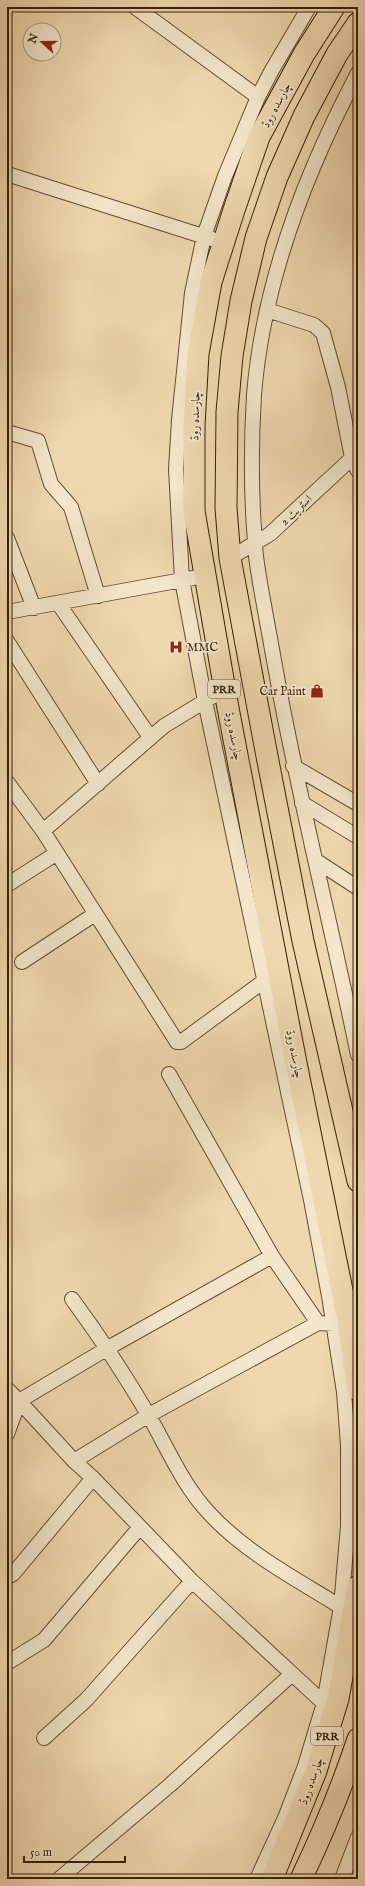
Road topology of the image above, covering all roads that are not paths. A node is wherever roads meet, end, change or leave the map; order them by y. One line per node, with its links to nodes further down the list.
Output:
1 (135, 7): 6 (street)
2 (309, 7): 6 (street)
3 (334, 7): 9 (highway, چارسدہ روڈ / PRR)
4 (358, 24): 15 (highway, PRR)
5 (358, 73): 10 (street)
6 (258, 97): 8 (street)
7 (7, 174): 8 (street)
8 (204, 236): 9 (street); 17 (street)
9 (224, 243): 16 (highway, چارسدہ روڈ / PRR)
10 (267, 310): 12 (street); 14 (street)
11 (7, 432): 18 (street)
12 (356, 463): 14 (street, اسٹریٹ 2)
13 (7, 538): 20 (street)
14 (254, 544): 15 (street, اسٹریٹ 2); 26 (street)
15 (230, 558): 37 (highway, PRR)
16 (204, 576): 17 (street); 23 (highway, چارسدہ روڈ / PRR)
17 (182, 580): 18 (street); 24 (street)
18 (98, 596): 19 (street)
19 (58, 603): 20 (street); 25 (street)
20 (34, 608): 21 (street)
21 (7, 612)
22 (7, 640): 27 (street)
23 (224, 689): 24 (street); 38 (highway, چارسدہ روڈ / PRR)
24 (205, 701): 25 (street); 41 (street)
25 (150, 737): 27 (street)
26 (294, 766): 29 (street); 30 (street)
27 (98, 784): 31 (street)
28 (9, 790): 31 (street)
29 (302, 803): 32 (street); 34 (street)
30 (358, 804)
31 (43, 831): 33 (street)
32 (358, 837)
33 (57, 853): 35 (street); 39 (street)
34 (315, 860): 36 (street); 42 (street)
35 (7, 885)
36 (358, 888)
37 (294, 893): 38 (highway); 45 (highway, PRR)
38 (265, 898): 52 (highway, چارسدہ روڈ / PRR)
39 (95, 914): 40 (street); 41 (street)
40 (22, 962)
41 (264, 981): 49 (street)
42 (356, 1039): 43 (street)
43 (358, 1055)
44 (169, 1074): 46 (street)
45 (358, 1181)
46 (272, 1256): 48 (street); 50 (street)
47 (72, 1299): 50 (street)
48 (318, 1323): 49 (street); 54 (street)
49 (334, 1324): 62 (street)
50 (108, 1348): 53 (street); 54 (street)
51 (7, 1389): 53 (street)
52 (358, 1390)
53 (19, 1400): 55 (street); 56 (street)
54 (149, 1416): 56 (street); 62 (street)
55 (7, 1434)
56 (74, 1461): 57 (street)
57 (93, 1478): 58 (street); 59 (street)
58 (140, 1526): 60 (street); 63 (street)
59 (7, 1578)
60 (192, 1581): 64 (street); 66 (street)
61 (358, 1586): 65 (highway, چارسدہ روڈ / PRR)
62 (341, 1607): 65 (street)
63 (7, 1663)
64 (292, 1674): 65 (street); 69 (street)
65 (329, 1708): 70 (street); 71 (highway, چارسدہ روڈ / PRR)
66 (44, 1738)
67 (358, 1739): 72 (highway, PRR)
68 (358, 1837): 73 (street)
69 (59, 1879)
70 (257, 1879)
71 (272, 1879)
72 (301, 1879)
73 (342, 1879)

